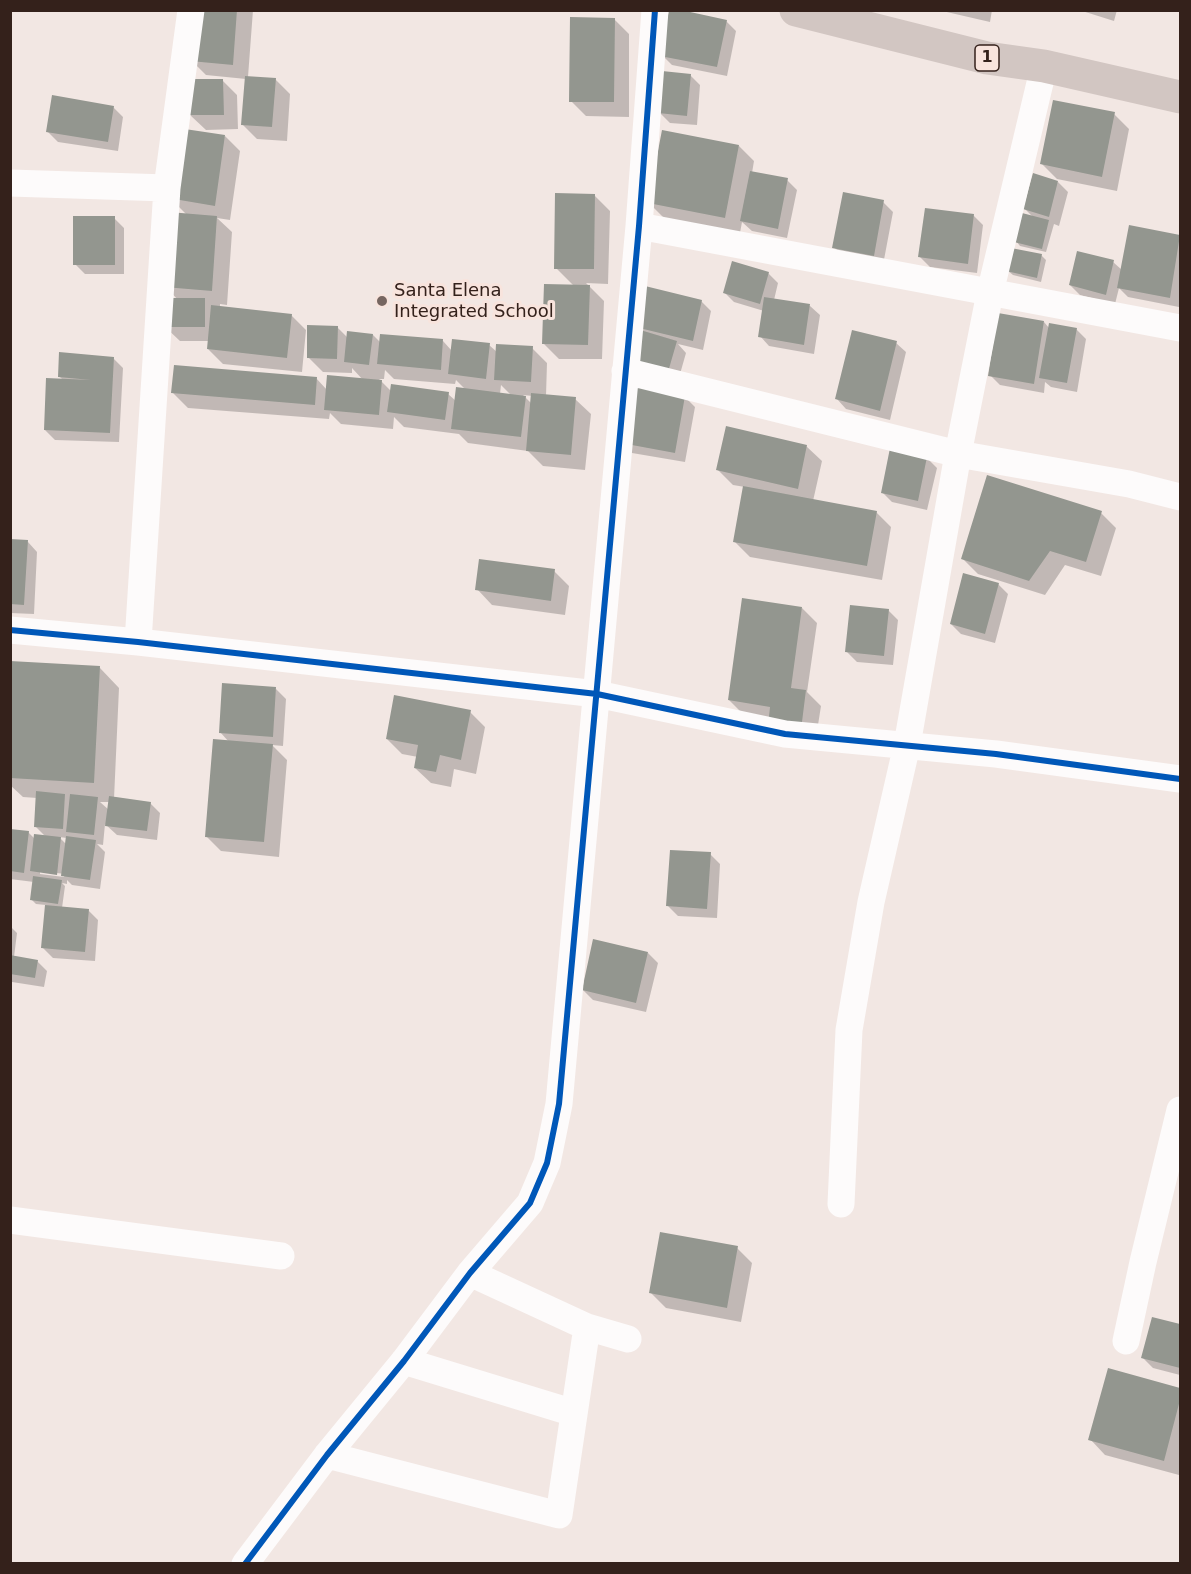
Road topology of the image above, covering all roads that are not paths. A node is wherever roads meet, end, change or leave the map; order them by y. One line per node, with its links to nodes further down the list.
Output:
1 (191, 10): 7 (street)
2 (655, 10): 8 (street)
3 (796, 10): 4 (highway, 1)
4 (1044, 66): 5 (highway, 1); 9 (street)
5 (1180, 97)
6 (10, 183): 7 (street)
7 (167, 188): 15 (street)
8 (639, 226): 9 (street); 11 (street)
9 (990, 293): 10 (street); 12 (street)
10 (1180, 328)
11 (625, 371): 12 (street); 16 (street)
12 (958, 454): 13 (street); 17 (street)
13 (1180, 496)
14 (10, 630): 15 (street)
15 (138, 642): 16 (street)
16 (597, 694): 17 (street); 23 (street)
17 (907, 745): 18 (street); 20 (street)
18 (1180, 779)
19 (1180, 1110): 26 (street)
20 (841, 1204)
21 (10, 1220): 22 (street)
22 (281, 1256)
23 (470, 1273): 24 (street); 27 (street)
24 (587, 1327): 25 (street); 28 (street)
25 (628, 1339)
26 (1126, 1341)
27 (404, 1361): 28 (street); 29 (street)
28 (574, 1413): 29 (street)
29 (327, 1455): 30 (street)
30 (245, 1563)

